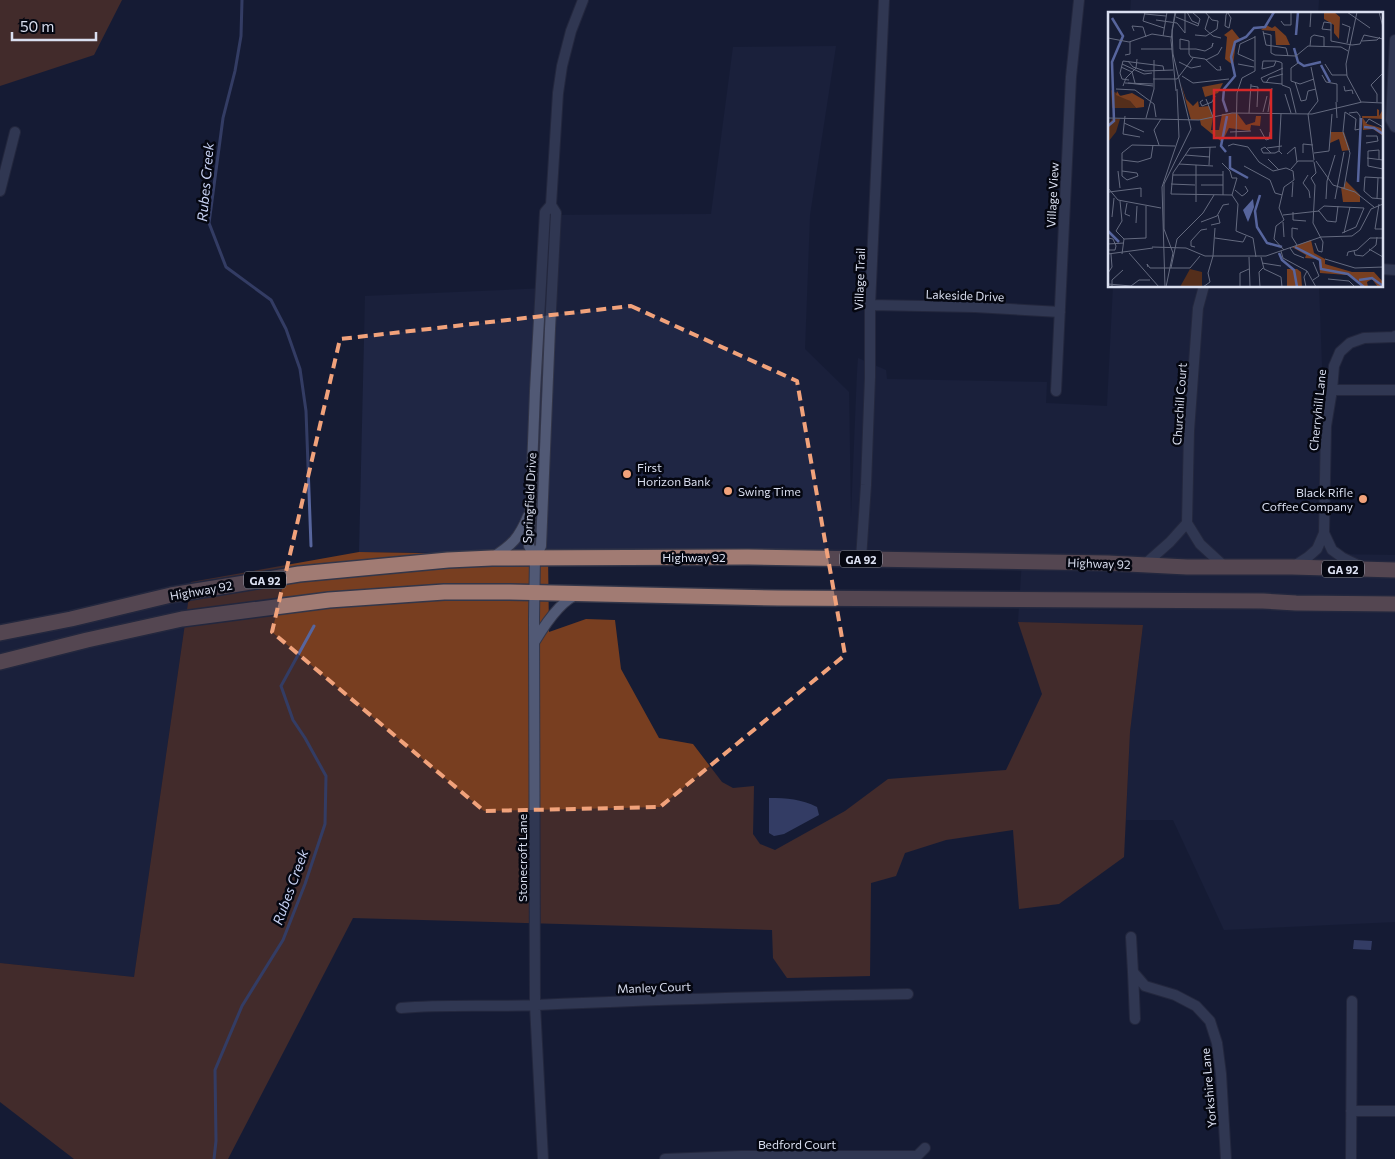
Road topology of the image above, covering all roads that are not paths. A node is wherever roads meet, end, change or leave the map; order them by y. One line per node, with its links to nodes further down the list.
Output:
1 (583, 0): 8 (street, Springfield Drive)
2 (884, 0): 12 (street, Village Trail)
3 (1079, 0): 13 (street, Village View)
4 (1395, 40): 5 (street)
5 (1395, 126)
6 (15, 132): 7 (street)
7 (0, 191)
8 (551, 205): 18 (street, Springfield Drive); 22 (street, Springfield Drive)
9 (1382, 269): 10 (street)
10 (1395, 270)
11 (1203, 288): 19 (street, Churchill Court)
12 (870, 305): 13 (street, Lakeside Drive); 23 (street, Village Trail)
13 (1060, 312): 17 (street, Village View)
14 (1395, 337): 15 (street, Cherryhill Lane)
15 (1332, 390): 16 (street); 20 (street, Cherryhill Lane)
16 (1395, 390)
17 (1056, 391)
18 (531, 508): 21 (street); 22 (street, Springfield Drive)
19 (1186, 524): 24 (street); 25 (street)
20 (1324, 533): 26 (street); 27 (street)
21 (492, 558): 22 (main road, Highway 92 / GA 92); 32 (main road, Highway 92 / GA 92)
22 (535, 558): 23 (main road, Highway 92 / GA 92); 29 (street, Stonecroft Lane)
23 (861, 559): 24 (main road, Highway 92 / GA 92)
24 (1144, 565): 25 (main road, Highway 92 / GA 92)
25 (1225, 567): 26 (main road, Highway 92 / GA 92)
26 (1292, 567): 27 (main road, Highway 92 / GA 92)
27 (1369, 570): 28 (main road, Highway 92 / GA 92)
28 (1395, 570)
29 (534, 592): 30 (main road, Highway 92 / GA 92); 33 (street, Stonecroft Lane); 34 (main road, Highway 92 / GA 92)
30 (584, 594): 31 (main road, Highway 92 / GA 92); 33 (street)
31 (1395, 604)
32 (0, 633)
33 (534, 642): 39 (street, Stonecroft Lane)
34 (0, 662)
35 (1131, 937): 36 (street)
36 (1133, 972): 41 (street); 47 (street, Yorkshire Lane)
37 (908, 994): 39 (street, Manley Court)
38 (1352, 1001): 42 (street)
39 (535, 1005): 40 (street, Manley Court); 45 (street, Stonecroft Lane)
40 (401, 1008)
41 (1135, 1019)
42 (1351, 1111): 43 (street); 48 (street)
43 (1395, 1112)
44 (925, 1148): 46 (street, Bedford Court)
45 (543, 1159)
46 (665, 1159)
47 (1226, 1159)
48 (1351, 1159)

